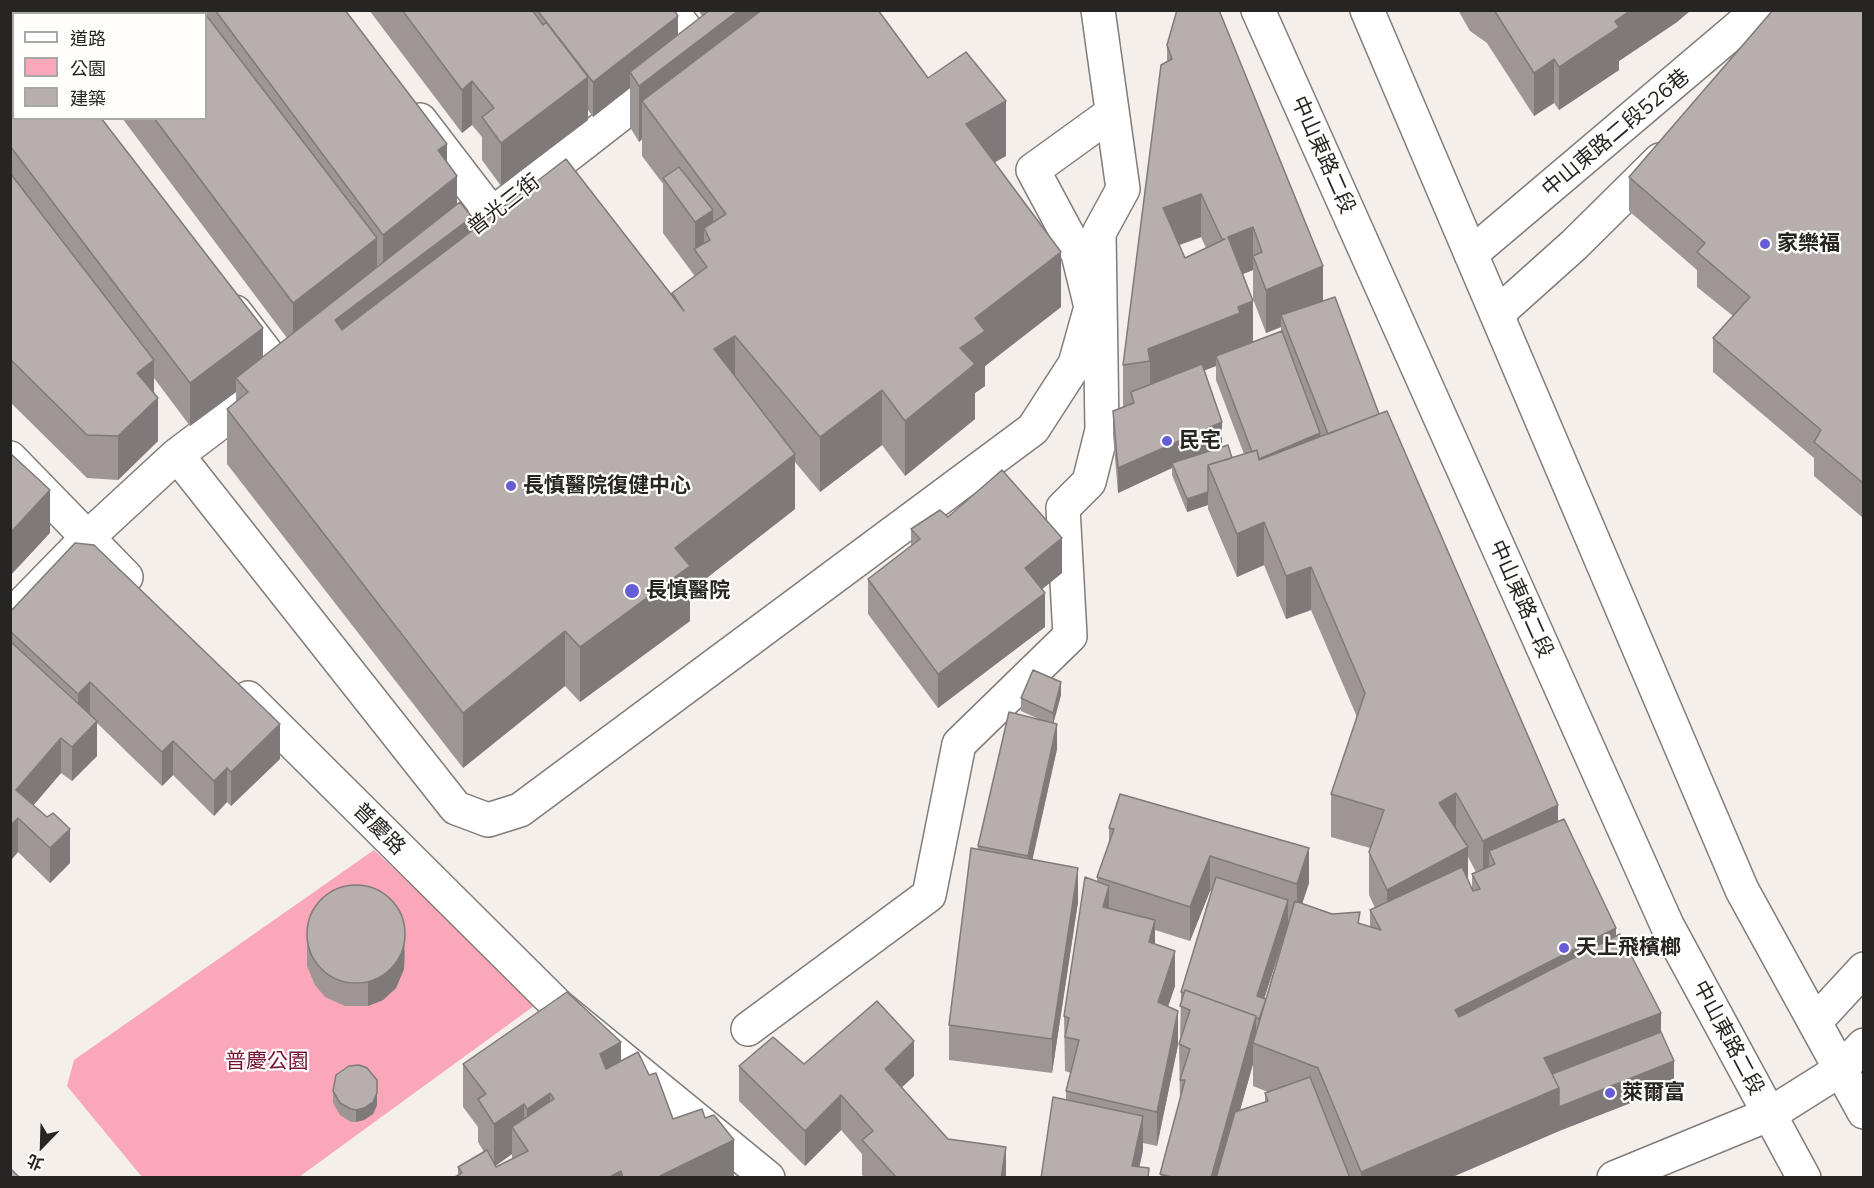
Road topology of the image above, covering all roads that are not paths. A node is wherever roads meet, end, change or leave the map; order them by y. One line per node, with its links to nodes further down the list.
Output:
1 (671, 10): 7 (main road)
2 (1098, 10): 9 (main road)
3 (1258, 10): 28 (main road, 中山東路二段)
4 (1367, 10): 12 (main road)
5 (1759, 10): 12 (main road, 中山東路二段526巷)
6 (729, 31): 7 (main road, 普光三街)
7 (702, 51): 11 (main road, 普光三街)
8 (400, 94): 11 (main road)
9 (1112, 113): 16 (main road); 24 (main road)
10 (1684, 136): 15 (main road)
11 (492, 214): 13 (main road, 普光三街)
12 (1472, 255): 15 (main road)
13 (416, 273)
14 (218, 289): 16 (main road)
15 (1497, 314): 23 (main road)
16 (177, 455): 18 (main road)
17 (10, 458): 18 (main road)
18 (87, 538): 19 (main road); 20 (main road)
19 (146, 597)
20 (10, 617)
21 (230, 680): 29 (main road, 普慶路)
22 (1863, 969): 23 (main road)
23 (1815, 1022): 26 (main road)
24 (748, 1029)
25 (1863, 1045): 26 (main road)
26 (1840, 1070): 27 (main road); 28 (main road)
27 (1863, 1112)
28 (1770, 1114): 30 (main road); 31 (main road, 中山東路二段)
29 (768, 1178)
30 (1614, 1178)
31 (1804, 1178)

